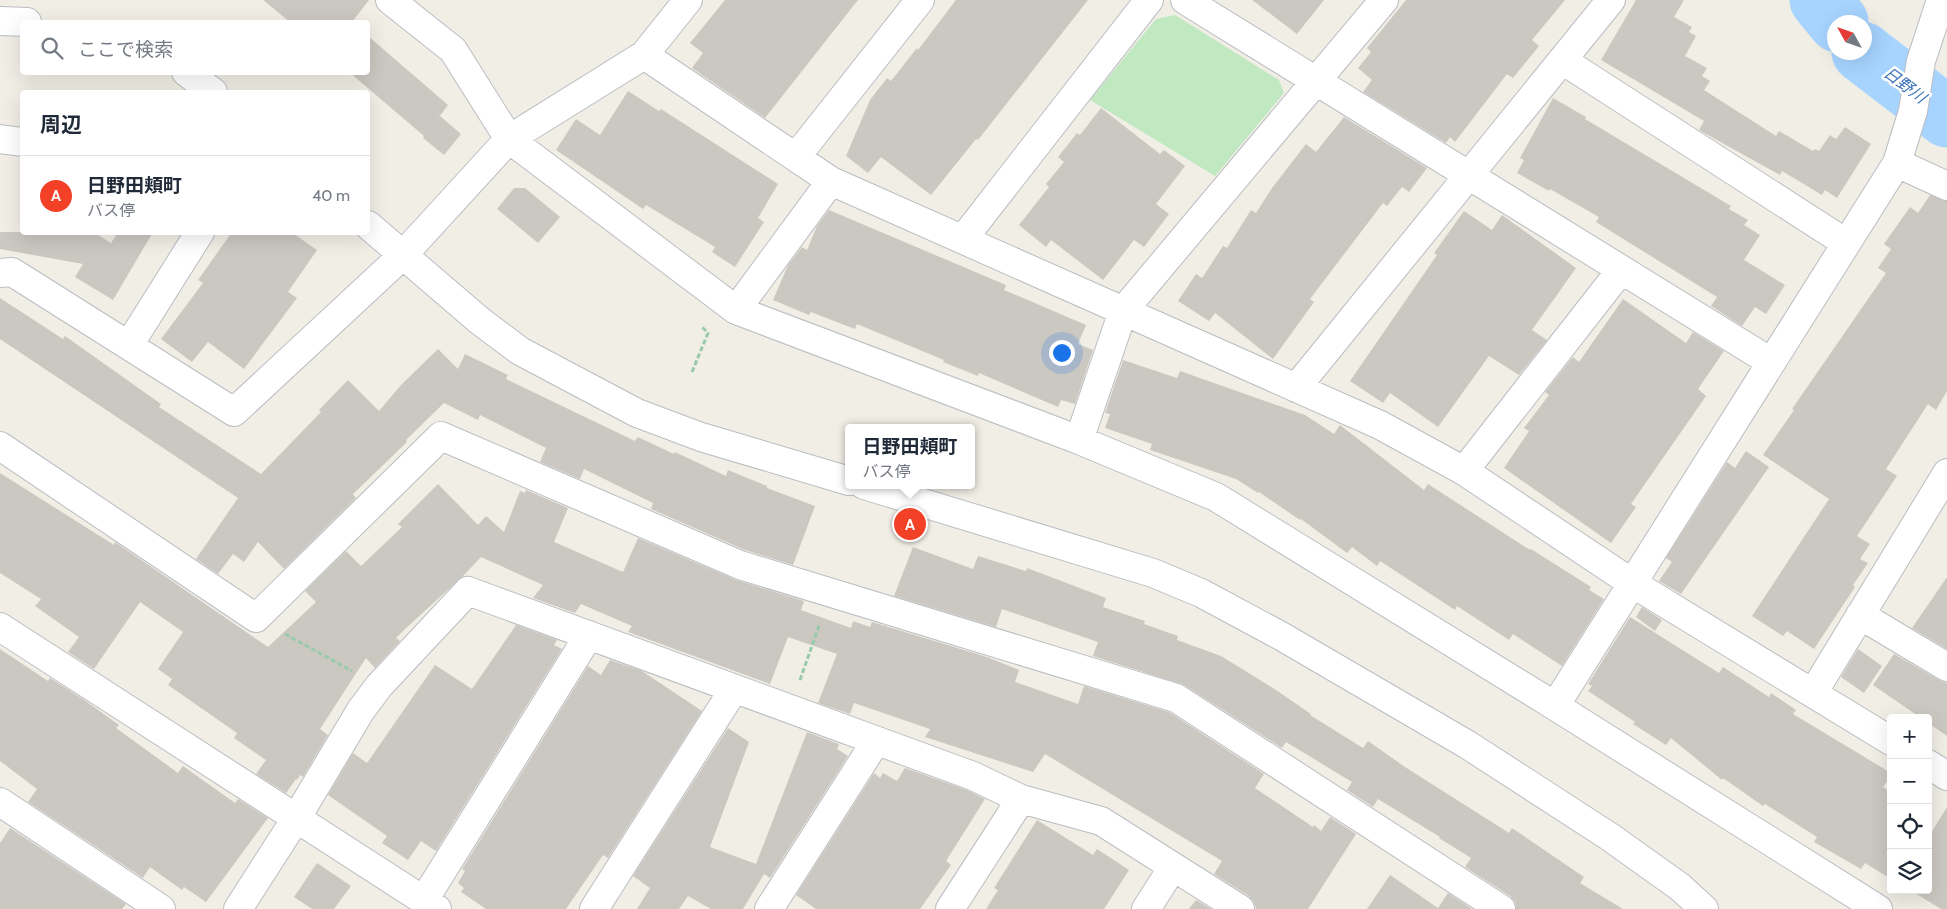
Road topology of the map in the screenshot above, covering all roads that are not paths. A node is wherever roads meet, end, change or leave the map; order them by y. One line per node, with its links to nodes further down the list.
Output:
1 (390, 0): 17 (street)
2 (688, 0): 11 (street)
3 (920, 0): 19 (street)
4 (1149, 0): 26 (street)
5 (1184, 0): 14 (street)
6 (1384, 0): 14 (street)
7 (1610, 0): 12 (street)
8 (1941, 13): 20 (street)
9 (0, 22): 10 (street)
10 (20, 22)
11 (644, 55): 17 (street); 19 (street)
12 (1562, 60): 21 (street); 27 (street)
13 (190, 75): 15 (street)
14 (1316, 81): 21 (street); 32 (street)
15 (211, 90)
16 (0, 138): 18 (street)
17 (509, 139): 28 (street); 31 (street)
18 (20, 142)
19 (796, 157): 22 (street)
20 (1896, 163): 23 (street); 27 (street)
21 (1468, 175): 29 (street); 35 (street)
22 (831, 181): 26 (street); 31 (street)
23 (1947, 186)
24 (370, 227): 28 (street)
25 (198, 235): 33 (street)
26 (963, 239): 32 (street)
27 (1846, 243): 34 (street)
28 (402, 256): 33 (street); 39 (street)
29 (1621, 270): 34 (street); 38 (street)
30 (0, 273): 33 (street)
31 (736, 310): 36 (street)
32 (1123, 311): 35 (street); 36 (street)
33 (129, 345)
34 (1771, 362): 42 (street)
35 (1296, 388): 38 (street)
36 (1079, 440): 49 (street)
37 (0, 446): 66 (street)
38 (1464, 471): 42 (street)
39 (845, 480)
40 (1945, 482): 43 (street)
41 (877, 489): 67 (street)
42 (1632, 583): 48 (street); 49 (street)
43 (1860, 615): 46 (street); 48 (street)
44 (0, 626): 56 (street)
45 (589, 635): 47 (street); 56 (street); 58 (street)
46 (1947, 667)
47 (734, 689): 51 (street); 61 (street)
48 (1812, 693): 50 (street)
49 (1555, 706): 68 (street)
50 (1887, 739)
51 (876, 741): 54 (street); 62 (street)
52 (1932, 767): 53 (street)
53 (1947, 776)
54 (1020, 798): 57 (street); 63 (street)
55 (0, 802): 59 (street)
56 (297, 817): 58 (street); 60 (street)
57 (1174, 867): 64 (street); 65 (street)
58 (430, 904)
59 (161, 909)
60 (238, 909)
61 (594, 909)
62 (768, 909)
63 (950, 909)
64 (1146, 909)
65 (1240, 909)
66 (1501, 909)
67 (1704, 909)
68 (1878, 909)

